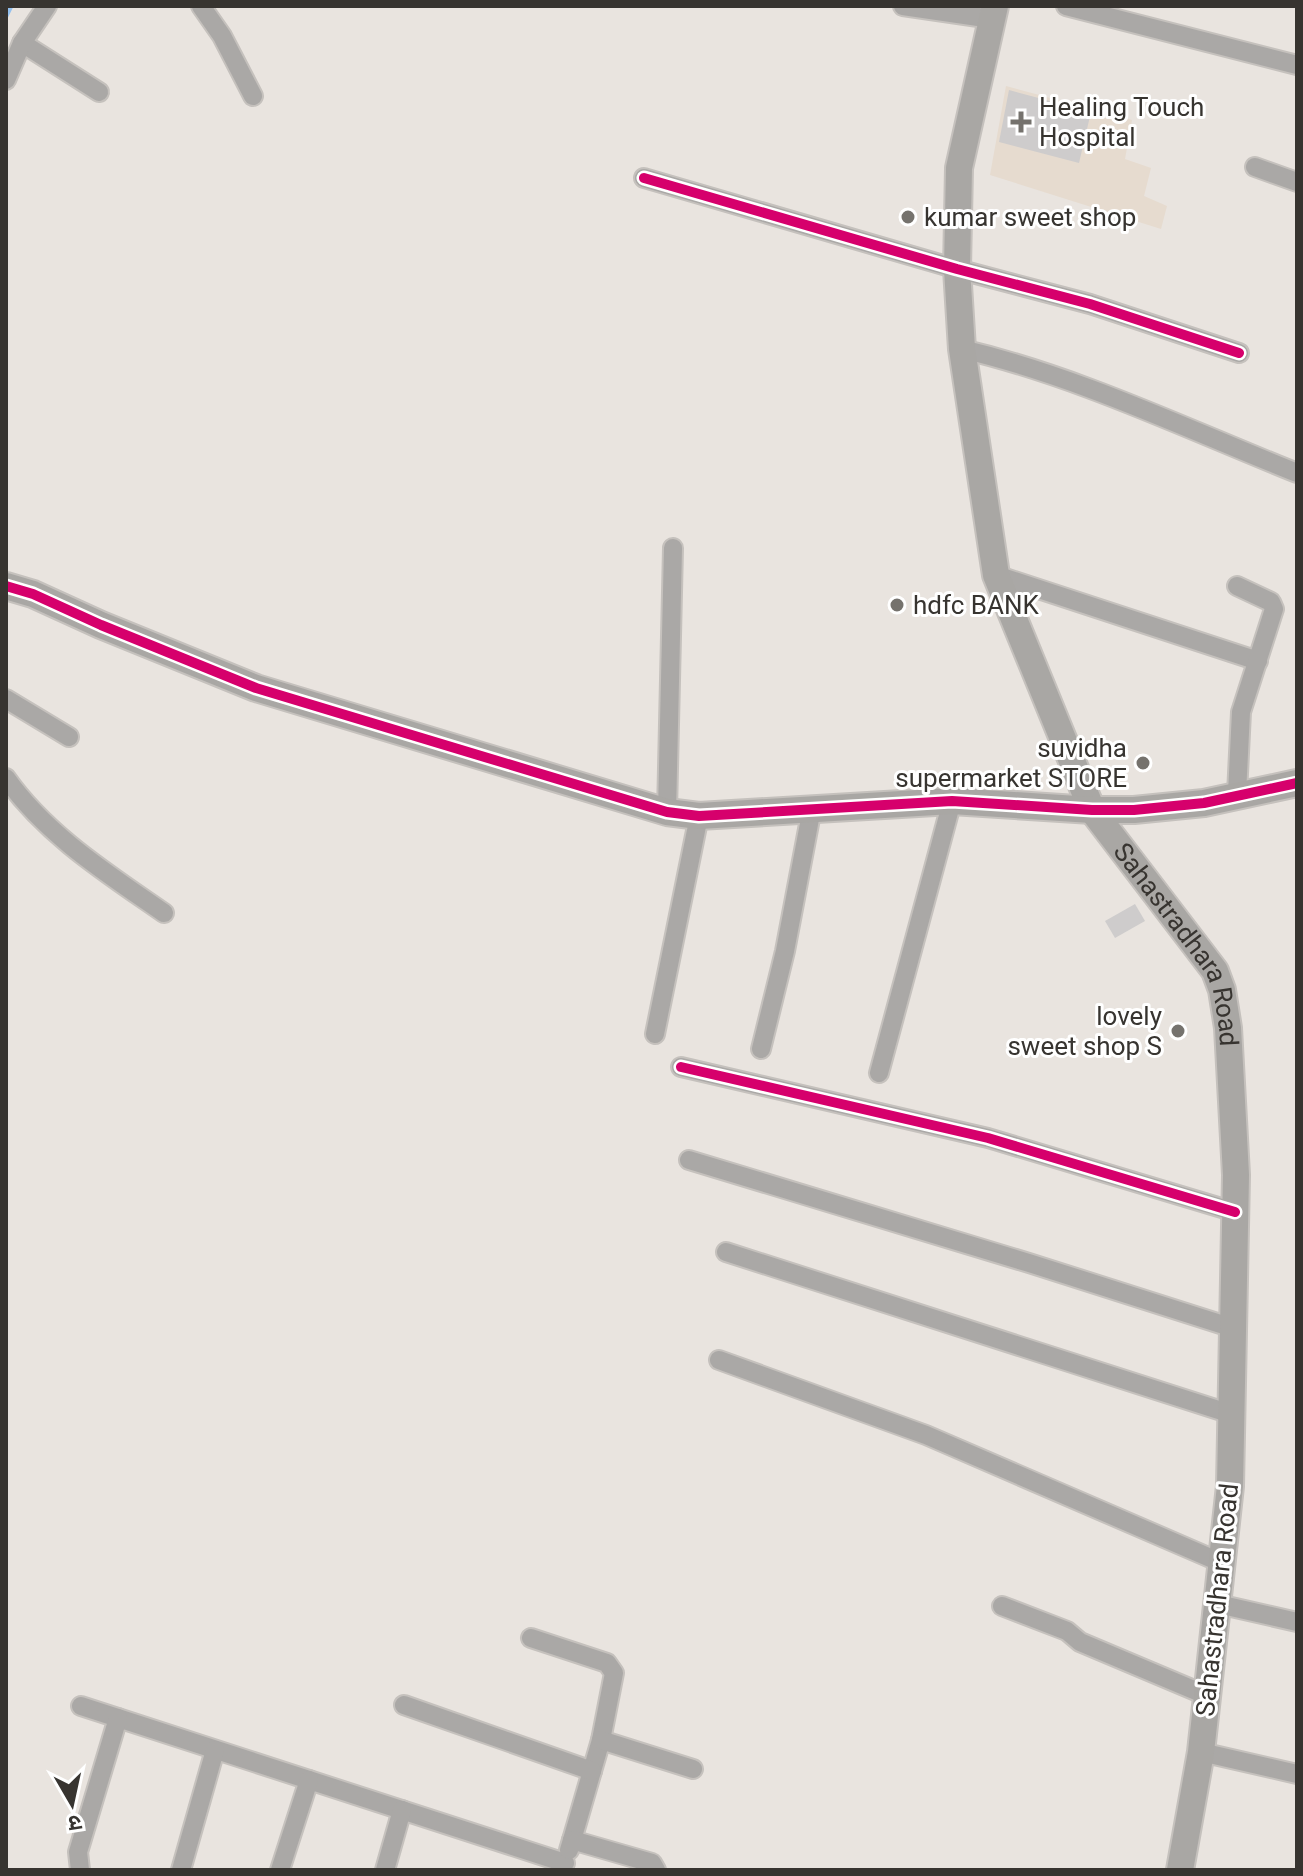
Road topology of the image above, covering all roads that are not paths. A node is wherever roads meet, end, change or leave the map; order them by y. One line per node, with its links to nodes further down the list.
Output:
1 (47, 6): 6 (street)
2 (201, 6): 10 (street)
3 (903, 6): 5 (street)
4 (1066, 6): 7 (street)
5 (993, 13): 14 (main road, Sahastradhara Road)
6 (22, 43): 8 (street); 9 (street)
7 (1297, 65)
8 (6, 80)
9 (99, 92)
10 (253, 96)
11 (1255, 167): 13 (street)
12 (644, 178): 14 (street)
13 (1297, 182)
14 (957, 269): 15 (main road, Sahastradhara Road); 16 (street)
15 (962, 349): 17 (street); 19 (main road, Sahastradhara Road)
16 (1239, 353)
17 (1297, 473)
18 (673, 548): 31 (street)
19 (996, 575): 22 (street); 30 (main road, Sahastradhara Road)
20 (6, 586): 31 (main road)
21 (1237, 586): 22 (street)
22 (1258, 661): 27 (street)
23 (6, 699): 24 (street)
24 (69, 737)
25 (6, 778): 33 (street)
26 (1297, 783): 27 (main road)
27 (1237, 794): 30 (main road)
28 (952, 801): 29 (main road); 30 (main road); 37 (street)
29 (812, 808): 32 (main road); 35 (street)
30 (1092, 810): 39 (main road, Sahastradhara Road)
31 (667, 812): 32 (main road)
32 (699, 816): 34 (street)
33 (164, 913)
34 (655, 1034)
35 (761, 1049)
36 (681, 1067): 39 (street)
37 (879, 1073)
38 (689, 1160): 41 (street)
39 (1235, 1212): 41 (main road, Sahastradhara Road)
40 (726, 1252): 43 (street)
41 (1233, 1328): 43 (main road, Sahastradhara Road)
42 (719, 1360): 44 (street)
43 (1231, 1414): 44 (main road, Sahastradhara Road)
44 (1222, 1563): 45 (main road, Sahastradhara Road)
45 (1218, 1604): 47 (street); 49 (main road, Sahastradhara Road)
46 (1002, 1606): 49 (street)
47 (1297, 1622)
48 (531, 1638): 53 (street)
49 (1208, 1696): 55 (main road, Sahastradhara Road)
50 (404, 1705): 57 (street)
51 (81, 1706): 52 (street)
52 (118, 1718): 54 (street); 63 (street)
53 (601, 1740): 56 (street); 57 (street)
54 (215, 1750): 59 (street); 64 (street)
55 (1201, 1752): 58 (street); 68 (main road, Sahastradhara Road)
56 (693, 1769)
57 (592, 1771): 61 (street)
58 (1297, 1774)
59 (309, 1780): 60 (street); 65 (street)
60 (402, 1810): 62 (street); 66 (street)
61 (572, 1840): 62 (street); 67 (street)
62 (564, 1866)
63 (80, 1870)
64 (181, 1870)
65 (280, 1870)
66 (385, 1870)
67 (656, 1870)
68 (1180, 1870)

